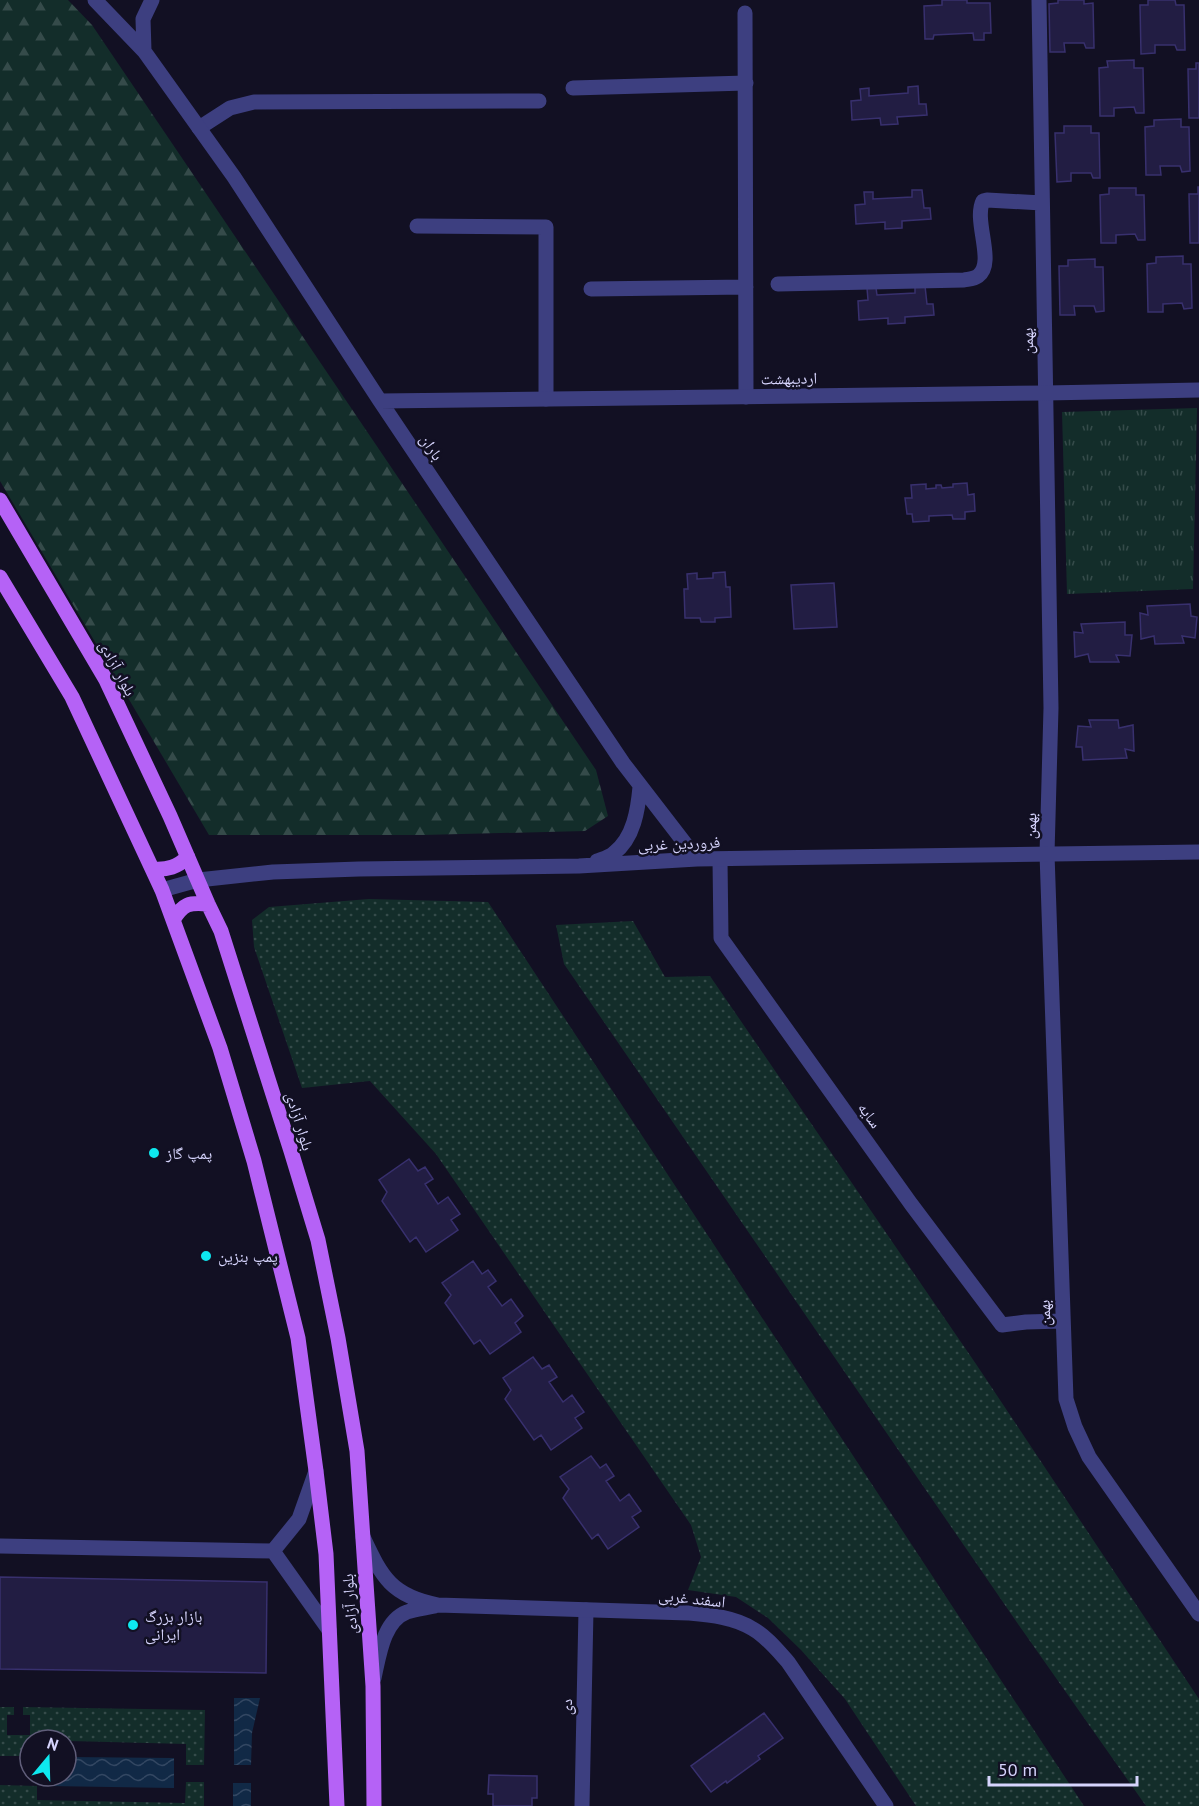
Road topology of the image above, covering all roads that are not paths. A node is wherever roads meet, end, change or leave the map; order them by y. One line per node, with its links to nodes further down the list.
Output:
1 (95, 0): 5 (street, باران)
2 (152, 0): 5 (street)
3 (1039, 0): 10 (street, بهمن)
4 (746, 13): 6 (street)
5 (144, 51): 9 (street, باران)
6 (746, 83): 7 (street); 13 (street)
7 (573, 88)
8 (539, 101): 9 (street)
9 (199, 128): 19 (street, باران)
10 (1042, 203): 12 (street); 16 (street, بهمن)
11 (417, 226): 18 (street)
12 (778, 284)
13 (746, 287): 14 (street); 17 (street)
14 (591, 289)
15 (1199, 390): 16 (street, اردیبهشت)
16 (1046, 393): 17 (street, اردیبهشت); 24 (street, بهمن)
17 (746, 397): 18 (street, اردیبهشت)
18 (546, 399): 19 (street, اردیبهشت)
19 (380, 401): 22 (street, باران)
20 (0, 500): 25 (main road, بلوار آزادی)
21 (0, 577): 29 (main road, بلوار آزادی)
22 (640, 787): 26 (street, باران); 28 (street)
23 (1199, 852): 24 (street, فروردین غربی)
24 (1047, 854): 27 (street, فروردین غربی); 34 (street, بهمن)
25 (188, 857): 29 (main road); 30 (main road, بلوار آزادی)
26 (697, 859): 27 (street, فروردین غربی); 28 (street, فروردین غربی)
27 (720, 860): 34 (street, سایه)
28 (579, 866): 30 (street, فروردین غربی)
29 (153, 869): 31 (main road, بلوار آزادی)
30 (198, 880): 31 (street, فروردین غربی); 32 (main road, بلوار آزادی)
31 (162, 890): 33 (main road, بلوار آزادی)
32 (207, 904): 33 (main road); 36 (main road, بلوار آزادی)
33 (173, 920): 35 (main road, بلوار آزادی)
34 (1063, 1321): 41 (street, بهمن)
35 (316, 1471): 38 (street); 42 (main road, بلوار آزادی)
36 (362, 1535): 39 (street); 43 (main road, بلوار آزادی)
37 (0, 1546): 38 (street)
38 (273, 1551): 42 (street)
39 (438, 1605): 40 (street, اسفند غربی); 43 (street)
40 (586, 1610): 46 (street, دی); 47 (street, اسفند غربی)
41 (1199, 1614)
42 (329, 1630): 44 (main road, بلوار آزادی)
43 (373, 1686): 45 (main road, بلوار آزادی)
44 (338, 1806)
45 (374, 1806)
46 (582, 1806)
47 (886, 1806)

